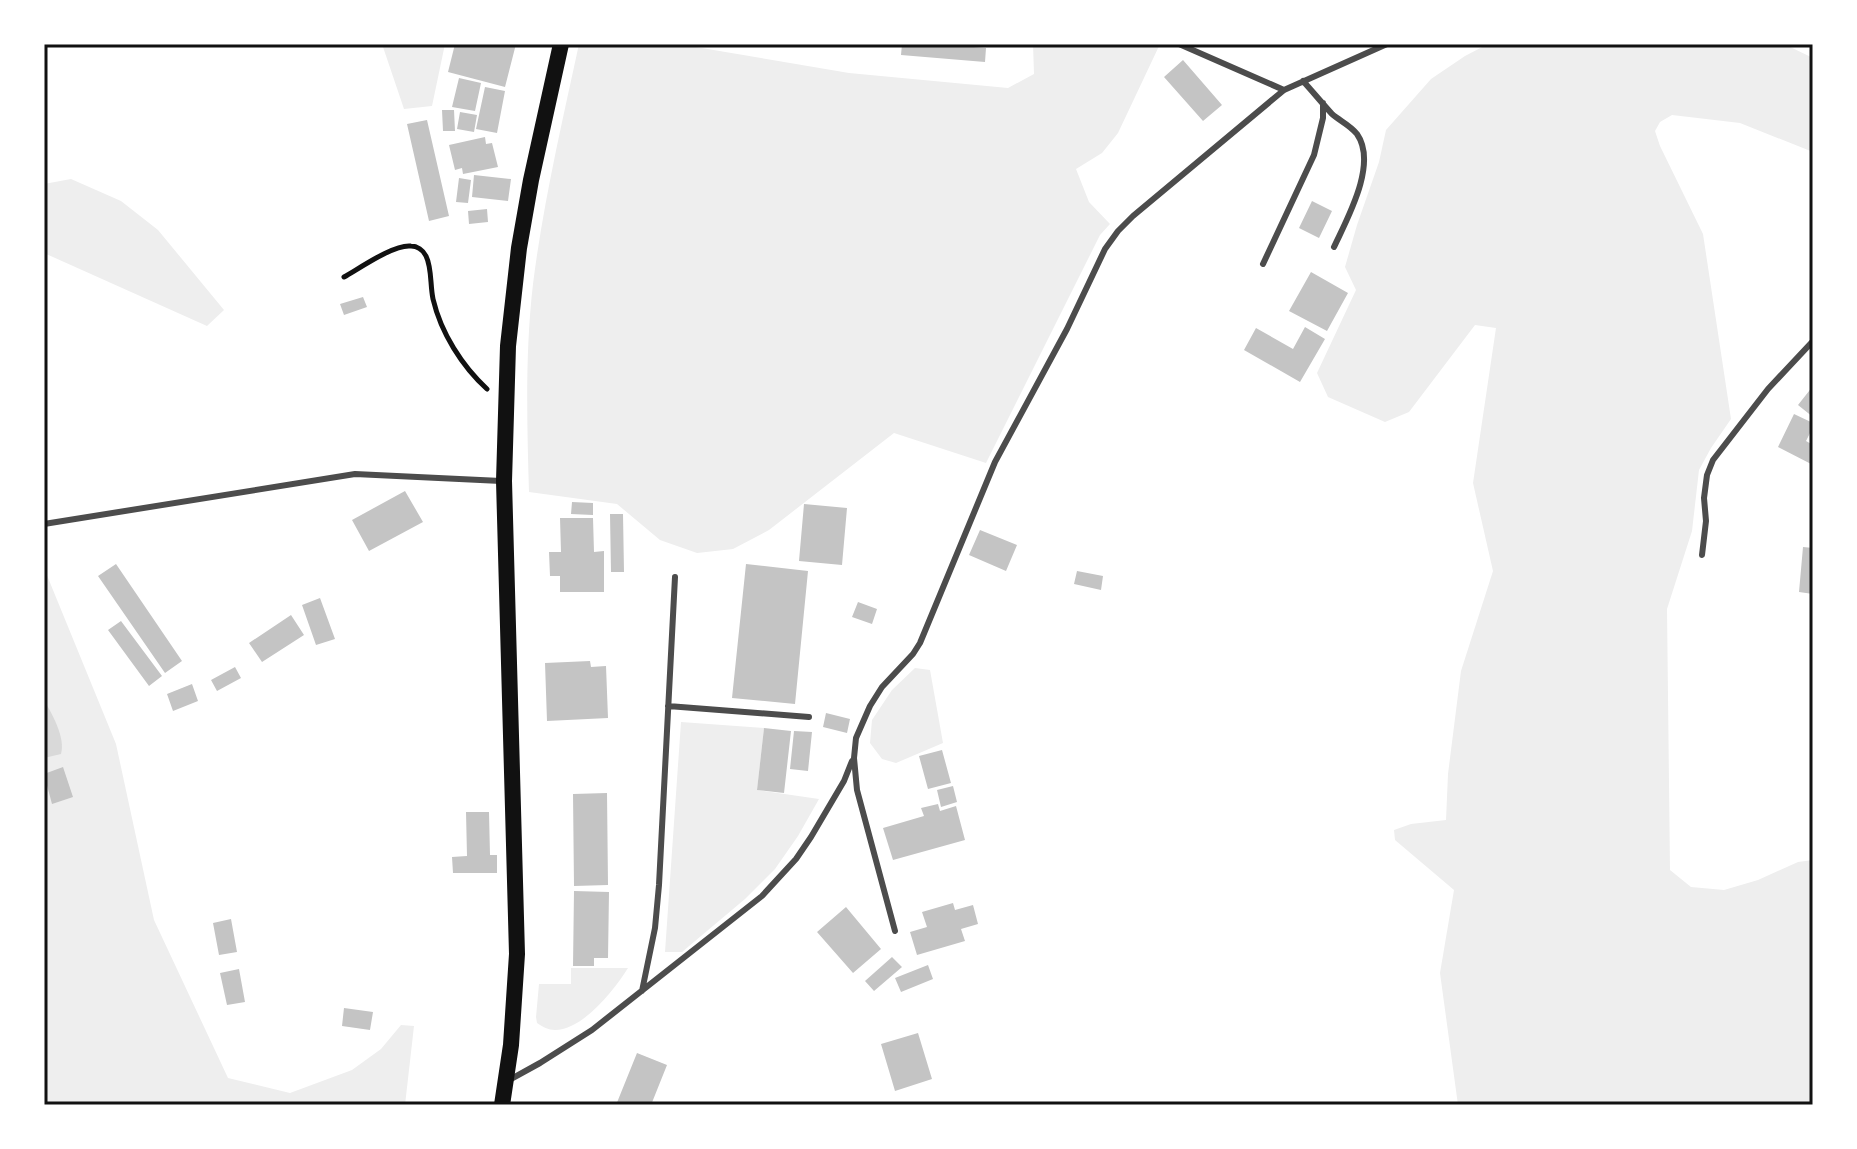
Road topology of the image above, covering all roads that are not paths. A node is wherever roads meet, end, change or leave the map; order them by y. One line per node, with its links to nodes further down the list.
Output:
1 (561, 44): 10 (main road)
2 (1179, 44): 5 (lane)
3 (1387, 44): 4 (lane)
4 (1303, 81): 5 (lane); 6 (lane)
5 (1284, 90): 16 (lane)
6 (1323, 103): 7 (lane); 8 (lane)
7 (1334, 247)
8 (1263, 264)
9 (1813, 341): 12 (lane)
10 (504, 481): 11 (lane); 19 (main road)
11 (44, 524)
12 (1702, 555)
13 (675, 577): 14 (lane)
14 (668, 706): 15 (lane); 18 (lane)
15 (809, 717)
16 (854, 758): 17 (lane); 18 (lane)
17 (895, 931)
18 (642, 991): 19 (lane)
19 (506, 1082): 20 (main road)
20 (502, 1105)

